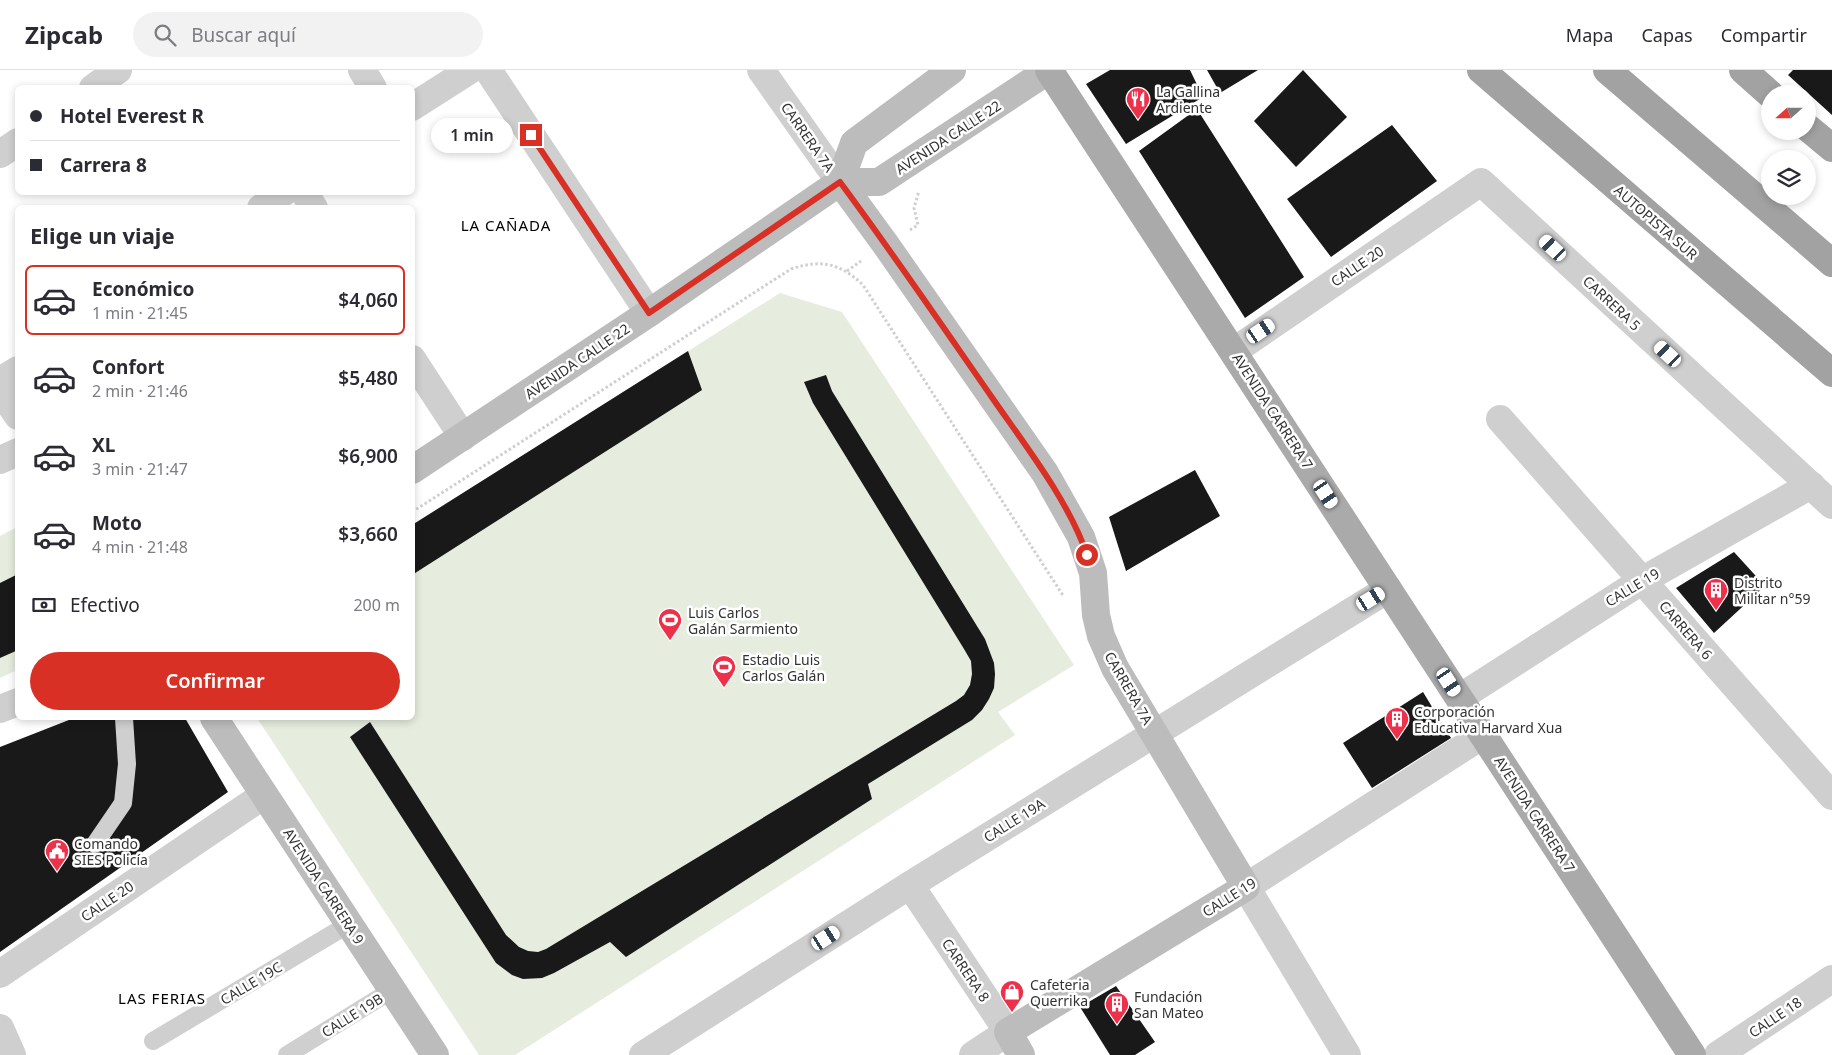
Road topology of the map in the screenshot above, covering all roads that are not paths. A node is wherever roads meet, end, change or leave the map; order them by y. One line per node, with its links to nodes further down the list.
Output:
1 (118, 70): 10 (street)
2 (362, 70): 11 (street)
3 (470, 70): 12 (street)
4 (488, 70): 22 (street)
5 (761, 70): 17 (street, CARRERA 7A)
6 (952, 70): 17 (main road)
7 (1049, 70): 17 (main road, AVENIDA CALLE 22); 23 (main road, AVENIDA CARRERA 7)
8 (1481, 70): 26 (highway, AUTOPISTA SUR)
9 (1606, 70): 21 (highway)
10 (97, 85)
11 (372, 85)
12 (415, 105)
13 (1816, 135): 15 (highway)
14 (15, 144): 16 (street)
15 (1832, 148)
16 (0, 154)
17 (840, 182): 22 (main road, AVENIDA CALLE 22); 44 (main road, CARRERA 7A)
18 (1481, 182): 23 (street, CALLE 20); 35 (street, CARRERA 5)
19 (280, 195): 20 (street)
20 (266, 205)
21 (1832, 263)
22 (649, 313): 31 (main road, AVENIDA CALLE 22)
23 (1234, 351): 38 (main road, AVENIDA CARRERA 7)
24 (415, 364): 31 (street)
25 (15, 372): 27 (street)
26 (1832, 373)
27 (0, 381)
28 (0, 390): 29 (street)
29 (15, 412)
30 (1500, 419): 37 (street, CARRERA 6)
31 (463, 437): 34 (main road, AVENIDA CALLE 22)
32 (15, 453): 33 (street)
33 (0, 460)
34 (415, 468)
35 (1811, 486): 36 (street, CARRERA 5); 37 (street, CALLE 19)
36 (1832, 505)
37 (1643, 580): 39 (street, CALLE 19); 47 (street, CARRERA 6)
38 (1388, 589): 39 (main road, AVENIDA CARRERA 7); 44 (street, CALLE 19A)
39 (1459, 698): 45 (main road, AVENIDA CARRERA 7)
40 (15, 703): 41 (street)
41 (0, 709)
42 (124, 720): 48 (lane)
43 (215, 720): 46 (main road, AVENIDA CARRERA 9)
44 (1154, 733): 49 (street, CALLE 19A); 50 (main road, CARRERA 7A)
45 (1483, 735): 50 (street, CALLE 19); 64 (main road, AVENIDA CARRERA 7)
46 (264, 794): 51 (main road, AVENIDA CARRERA 9); 52 (street, CALLE 20)
47 (1832, 796)
48 (96, 844)
49 (910, 885): 57 (street, CARRERA 8); 61 (street, CALLE 19A)
50 (1246, 887): 57 (main road, CALLE 19); 63 (street, CARRERA 7A)
51 (349, 924): 54 (main road, AVENIDA CARRERA 9); 56 (lane, CALLE 19C)
52 (0, 974)
53 (1832, 979): 65 (street, CALLE 18)
54 (392, 990): 59 (lane, CALLE 19B); 60 (main road, AVENIDA CARRERA 9)
55 (0, 1028): 58 (street)
56 (153, 1041)
57 (1014, 1044): 62 (street, CALLE 19)
58 (12, 1055)
59 (287, 1055)
60 (435, 1055)
61 (643, 1055)
62 (972, 1055)
63 (1347, 1055)
64 (1692, 1055)
65 (1718, 1055)

